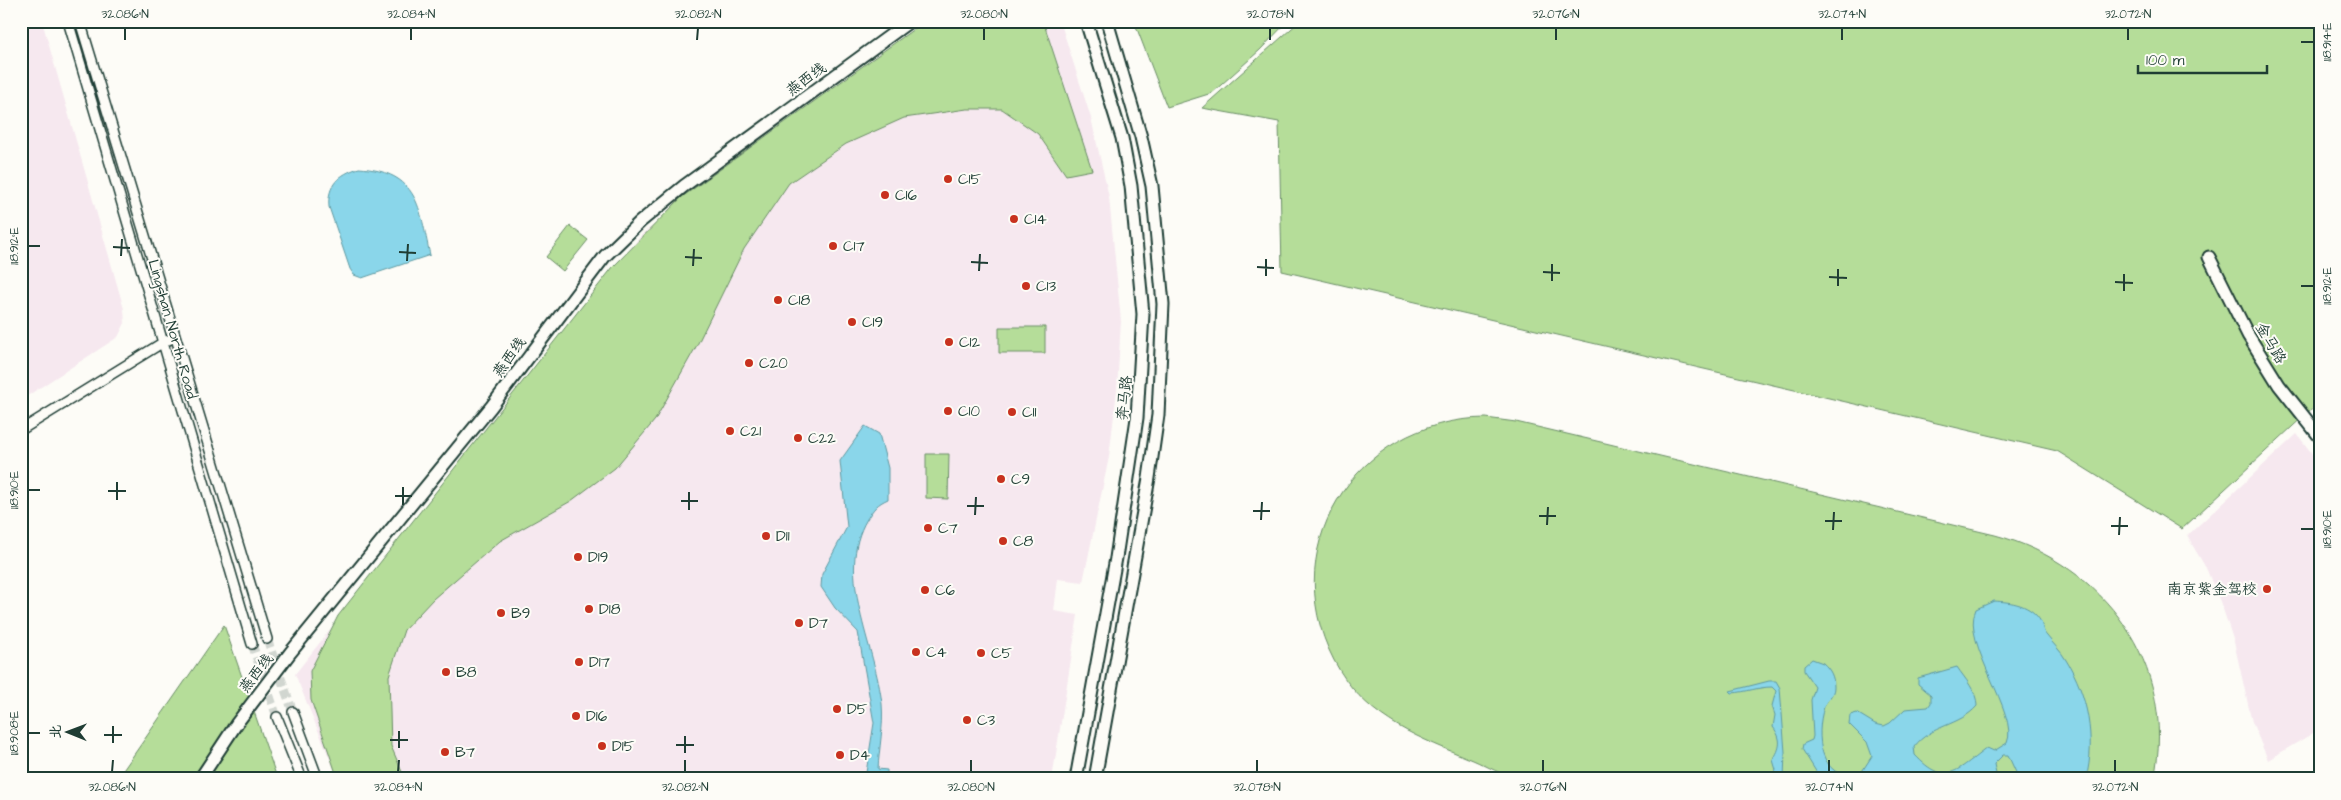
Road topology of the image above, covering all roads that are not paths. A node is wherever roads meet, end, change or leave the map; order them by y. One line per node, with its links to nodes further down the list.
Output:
1 (68, 21): 8 (street, Lingshan North Road)
2 (80, 21): 7 (street, Lingshan North Road)
3 (910, 21): 15 (main road, 燕西线)
4 (1086, 21): 18 (main road, 奔马路)
5 (1107, 21): 19 (main road)
6 (2208, 257): 10 (main road, 金马路)
7 (175, 337): 8 (street); 11 (street, Lingshan North Road)
8 (162, 343): 9 (street); 12 (street, Lingshan North Road)
9 (21, 430)
10 (2320, 437)
11 (267, 639)
12 (252, 644)
13 (293, 712): 17 (street)
14 (276, 717): 16 (street)
15 (200, 779)
16 (302, 779)
17 (318, 779)
18 (1076, 779)
19 (1095, 779)

